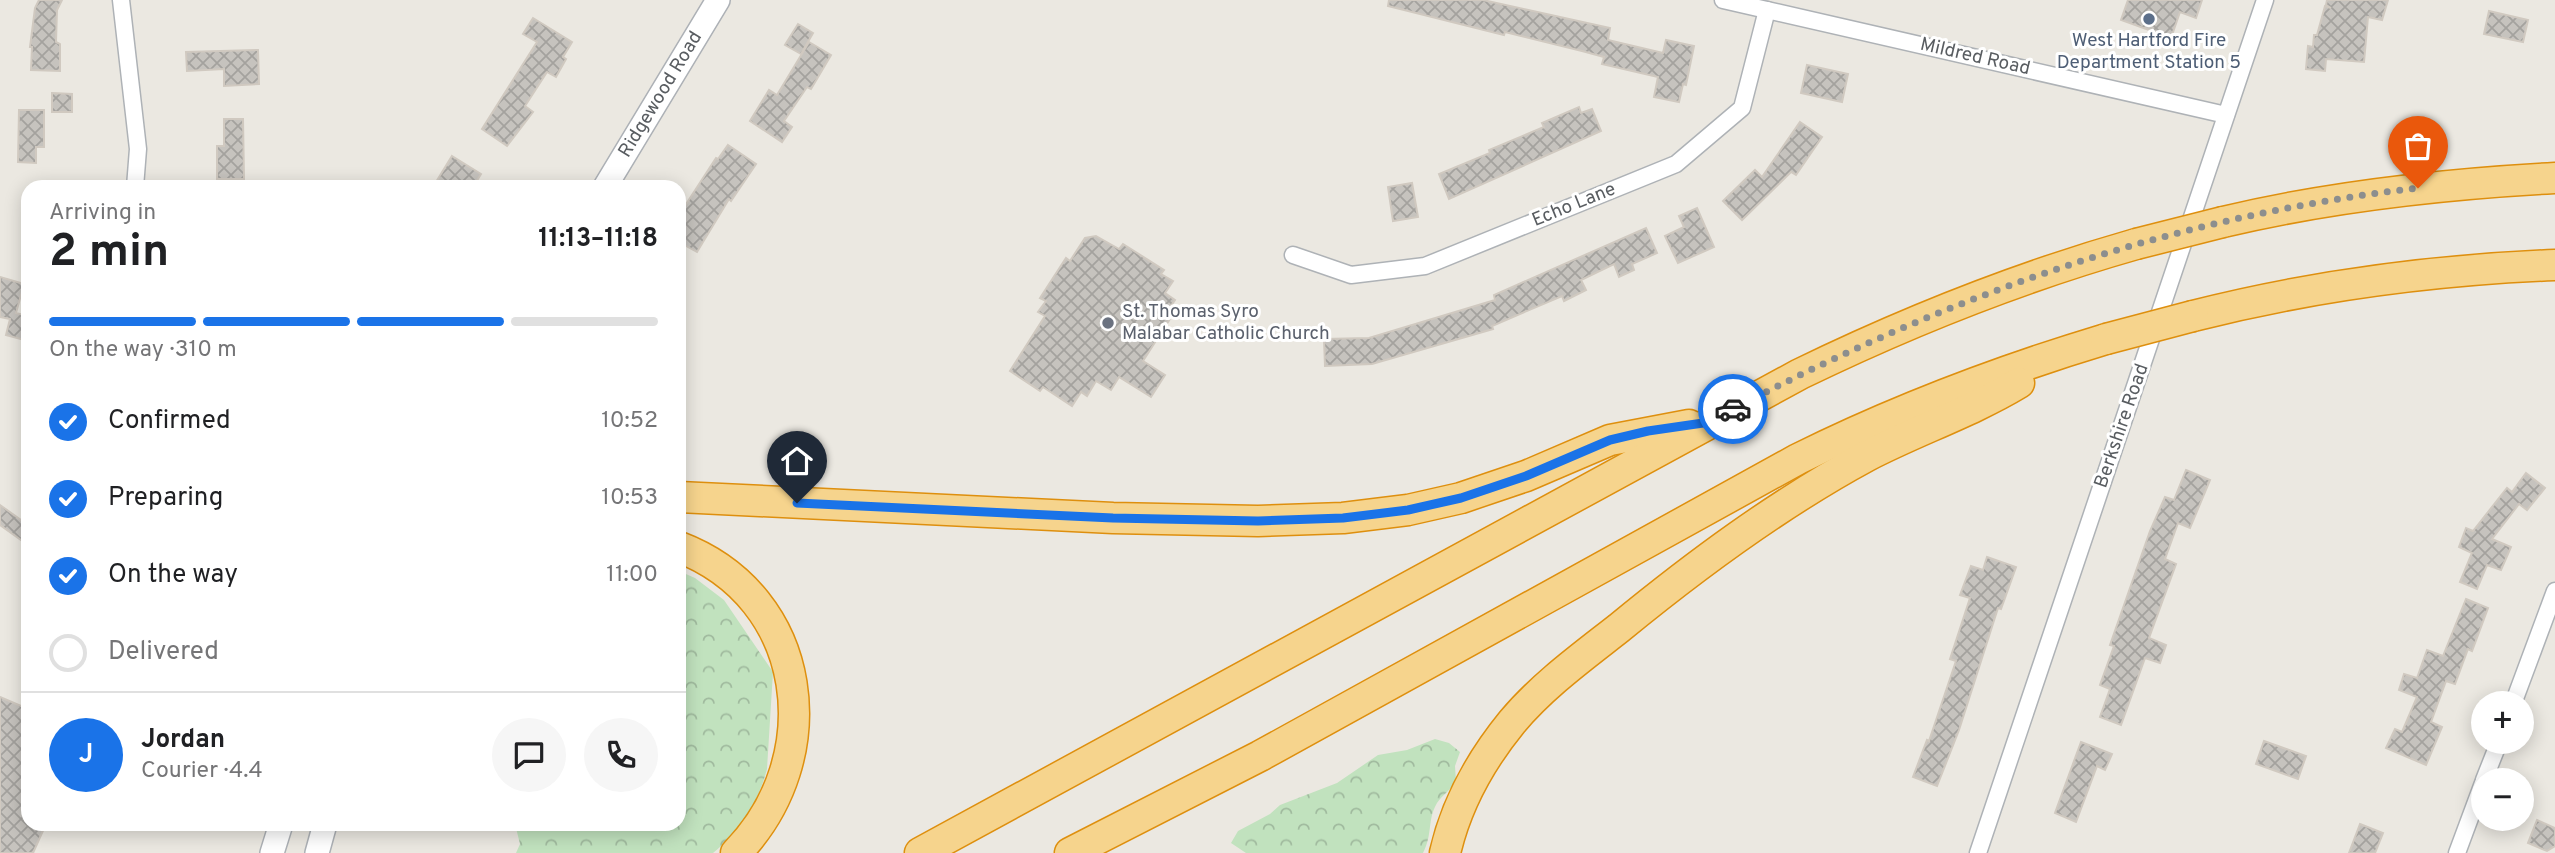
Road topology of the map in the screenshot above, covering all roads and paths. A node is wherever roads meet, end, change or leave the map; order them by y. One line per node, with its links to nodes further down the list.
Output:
1 (121, 0): 8 (street)
2 (718, 0): 9 (main road, Ridgewood Road)
3 (1723, 0): 5 (street, Mildred Road)
4 (2265, 0): 6 (street, Berkshire Road)
5 (1767, 10): 6 (street, Mildred Road); 10 (street, Echo Lane)
6 (2226, 115): 27 (street, Berkshire Road)
7 (2555, 178): 13 (highway, bridge)
8 (136, 180)
9 (610, 180)
10 (1293, 255)
11 (2555, 265): 12 (highway, bridge)
12 (2065, 352): 25 (highway); 26 (highway)
13 (1710, 422): 14 (highway); 24 (highway)
14 (686, 497)
15 (686, 550): 23 (highway)
16 (2555, 591): 17 (street)
17 (2518, 691)
18 (2471, 816): 28 (street)
19 (279, 831): 21 (main road)
20 (323, 831): 22 (main road)
21 (272, 853)
22 (317, 853)
23 (736, 853)
24 (920, 853)
25 (1070, 853)
26 (1445, 853)
27 (1978, 853)
28 (2457, 853)

